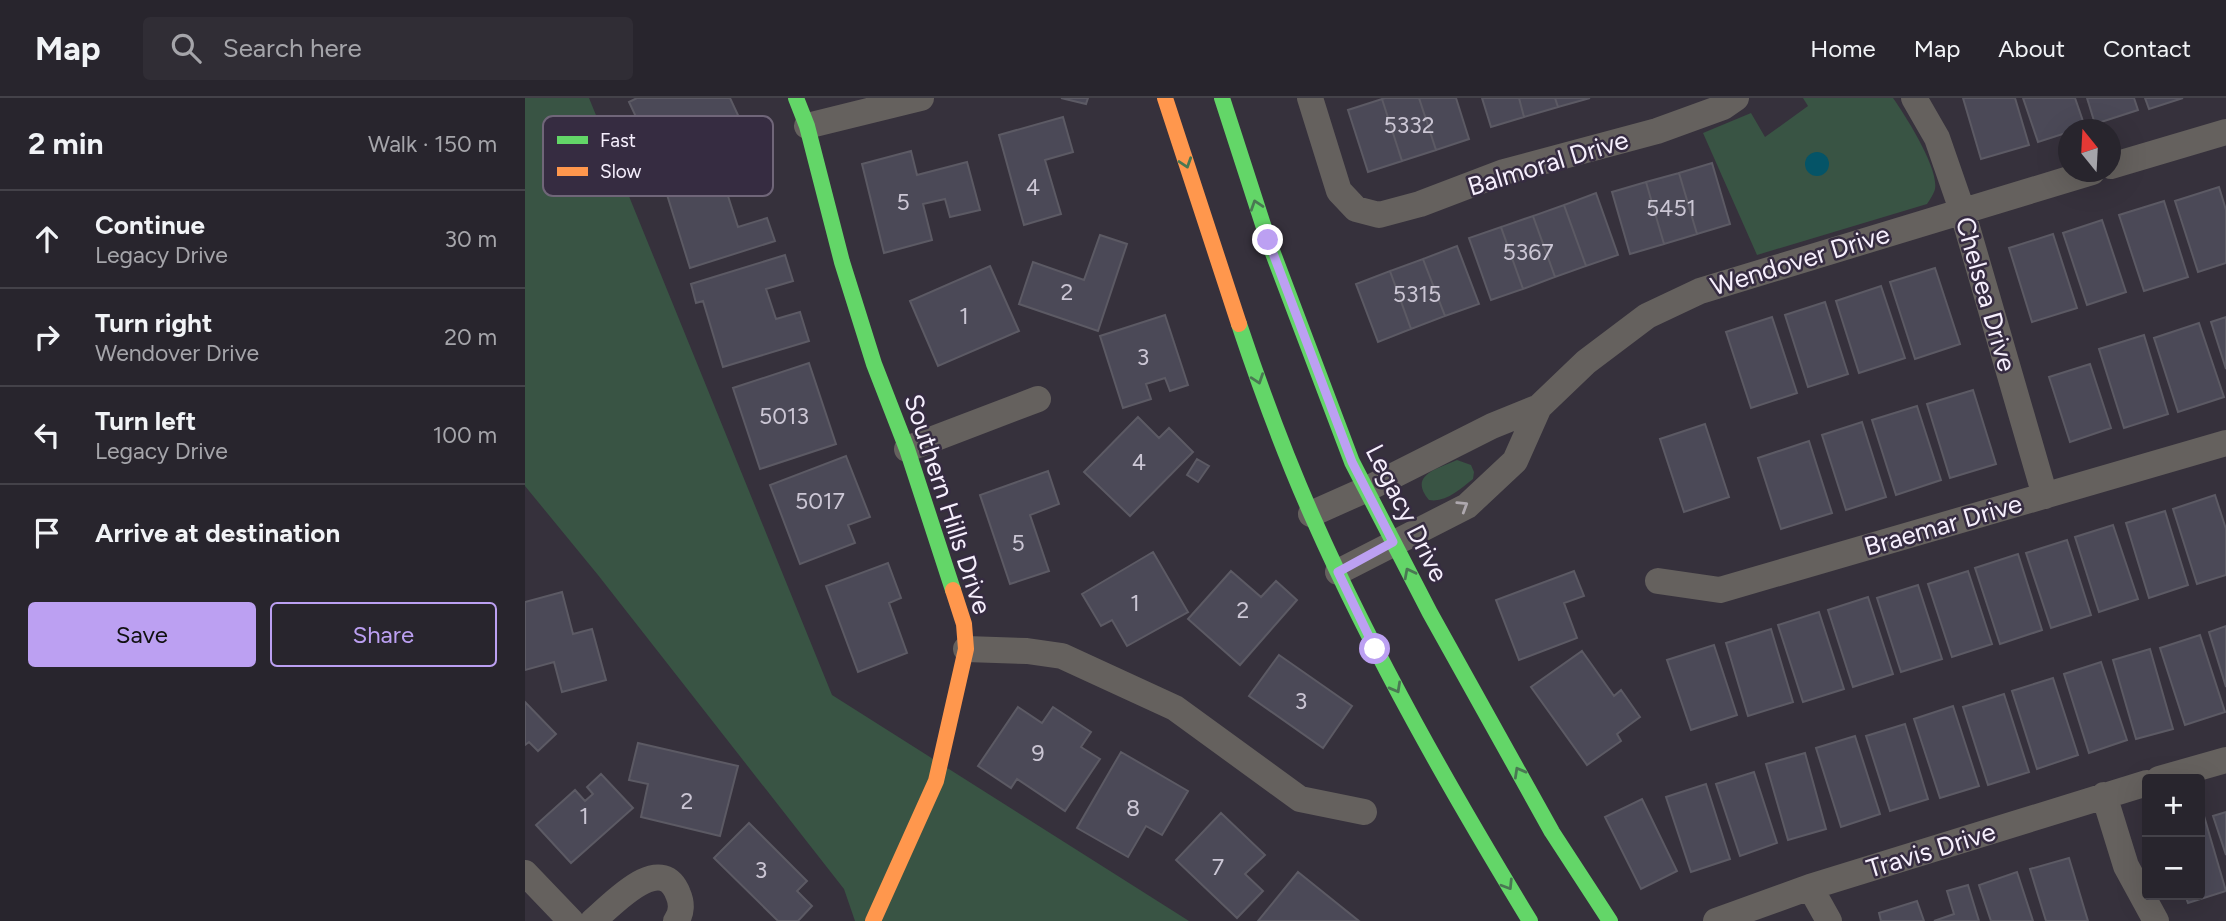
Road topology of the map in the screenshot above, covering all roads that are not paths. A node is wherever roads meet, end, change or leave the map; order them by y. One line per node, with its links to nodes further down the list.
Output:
1 (796, 98): 8 (main road, Southern Hills Drive)
2 (921, 98): 8 (street)
3 (1165, 98): 19 (main road, one-way to 19)
4 (1221, 98): 17 (main road, Legacy Drive, one-way to 4)
5 (1310, 98): 6 (street, Balmoral Drive)
6 (1736, 98)
7 (1914, 98): 12 (street, Chelsea Drive)
8 (807, 126): 16 (main road, Southern Hills Drive)
9 (2226, 132): 10 (street)
10 (2121, 163)
11 (2058, 182): 12 (street, Wendover Drive)
12 (1962, 210): 14 (street, Wendover Drive); 18 (street, Chelsea Drive)
13 (1038, 399): 16 (street)
14 (1539, 407): 17 (street, Wendover Drive); 20 (street, Wendover Drive, one-way to 14)
15 (2226, 443): 18 (street, Braemar Drive)
16 (907, 449): 23 (main road, Southern Hills Drive)
17 (1366, 490): 19 (street, Wendover Drive); 20 (main road, Legacy Drive)
18 (2045, 496): 22 (street, Braemar Drive)
19 (1311, 514): 21 (main road)
20 (1393, 542): 21 (street, Wendover Drive); 36 (main road, Legacy Drive, one-way to 20)
21 (1338, 572): 35 (main road, one-way to 35)
22 (1658, 581)
23 (965, 649): 28 (street); 34 (main road, Southern Hills Drive)
24 (2226, 760): 25 (street)
25 (2177, 774)
26 (2142, 784): 27 (street, Travis Drive)
27 (2104, 795): 30 (street, Travis Drive); 39 (street)
28 (1364, 812)
29 (525, 873): 31 (street)
30 (1810, 887): 37 (street, Travis Drive); 38 (street)
31 (571, 921)
32 (593, 921): 33 (street)
33 (676, 921)
34 (873, 921)
35 (1531, 921)
36 (1610, 921)
37 (1716, 921)
38 (1829, 921)
39 (2156, 921)

